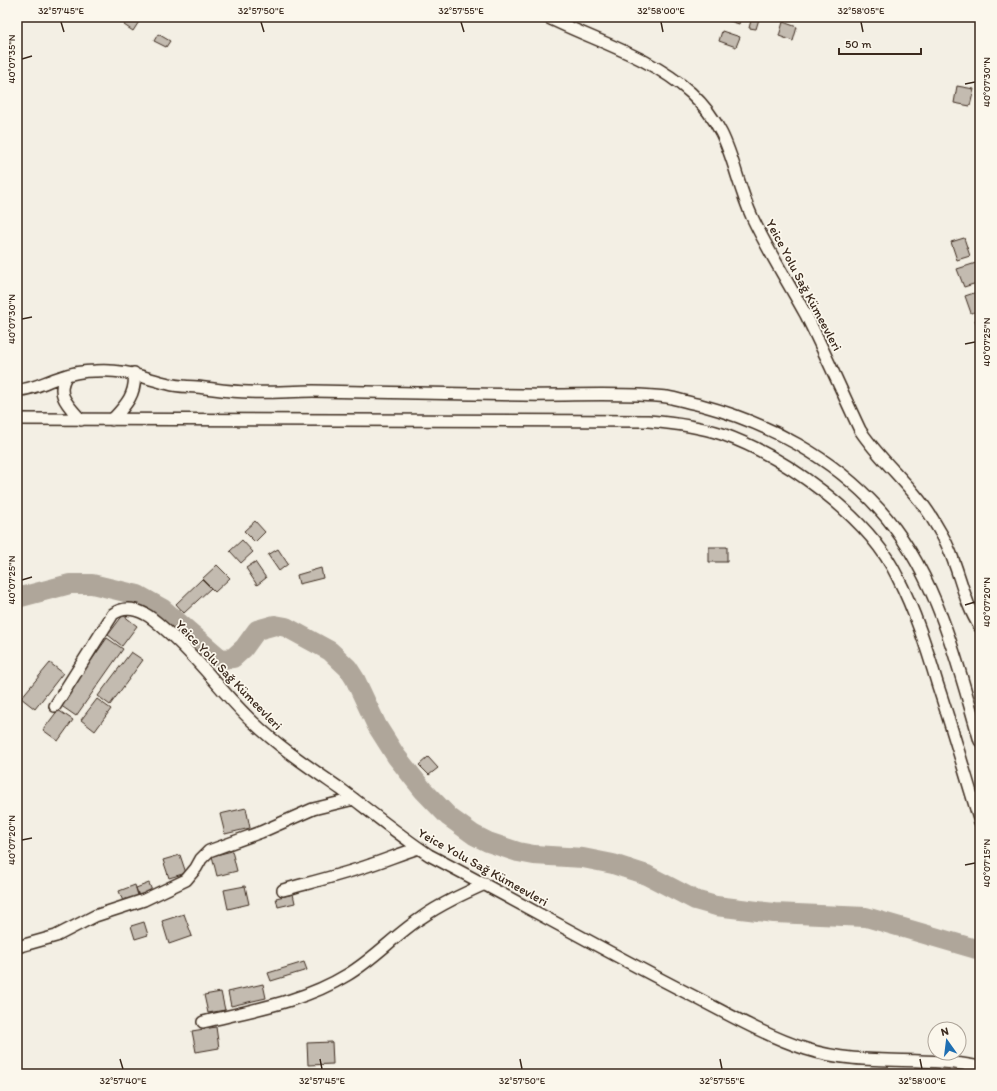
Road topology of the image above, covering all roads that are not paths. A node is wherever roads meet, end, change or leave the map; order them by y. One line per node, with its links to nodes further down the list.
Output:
1 (547, 17): 8 (street, Yeice Yolu Sağ Kümeevleri)
2 (134, 373): 3 (street); 7 (street); 10 (street)
3 (67, 375): 4 (street); 6 (street)
4 (17, 390)
5 (17, 419): 6 (street)
6 (81, 420): 7 (street)
7 (112, 420): 12 (street)
8 (980, 627)
9 (55, 706): 11 (street, Yeice Yolu Sağ Kümeevleri)
10 (980, 741)
11 (354, 799): 13 (street, Yeice Yolu Sağ Kümeevleri); 16 (street)
12 (980, 822)
13 (419, 848): 14 (street, Yeice Yolu Sağ Kümeevleri); 15 (street)
14 (486, 884): 17 (street); 18 (street, Yeice Yolu Sağ Kümeevleri)
15 (283, 890)
16 (17, 947)
17 (203, 1022)
18 (980, 1067)

